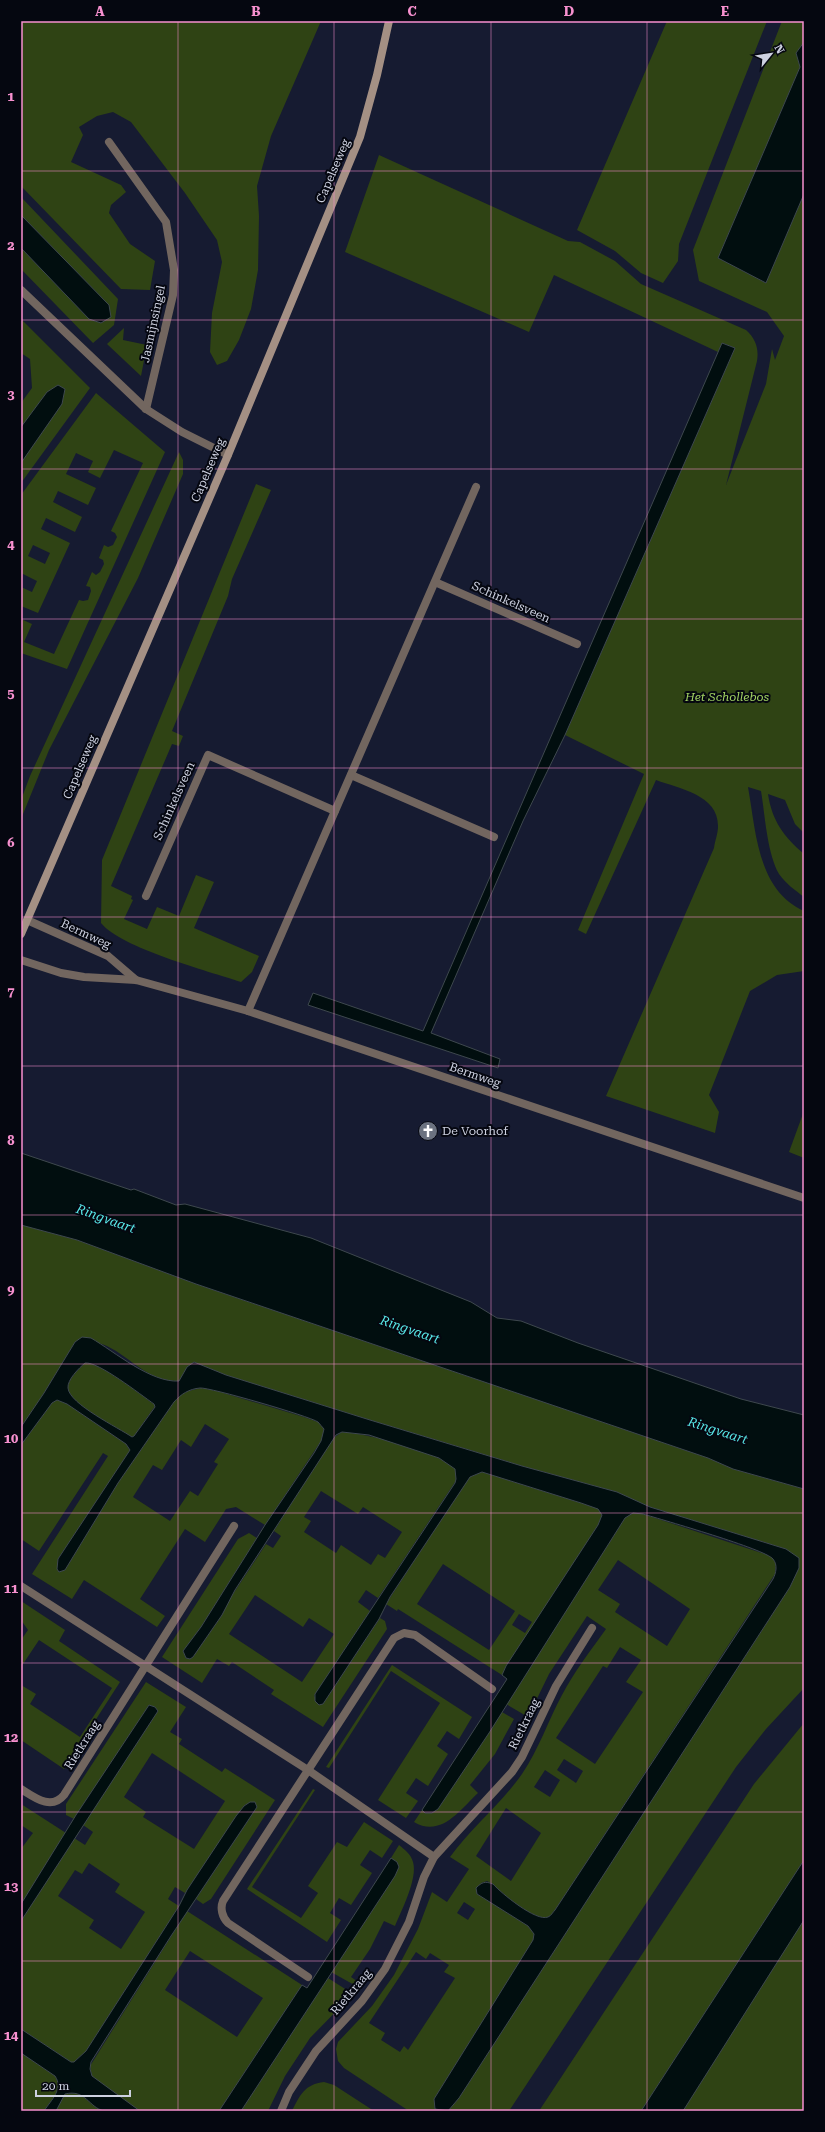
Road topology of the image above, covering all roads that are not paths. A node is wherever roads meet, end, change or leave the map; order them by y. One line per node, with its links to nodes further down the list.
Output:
1 (389, 21): 5 (main road, Capelseweg)
2 (109, 142): 4 (street, Jasmijnsingel)
3 (21, 290): 4 (street)
4 (146, 409): 5 (street)
5 (228, 455): 13 (main road, Capelseweg)
6 (476, 487): 7 (street)
7 (435, 582): 8 (street, Schinkelsveen); 9 (street)
8 (577, 644)
9 (351, 774): 10 (street); 11 (street)
10 (335, 811): 12 (street, Schinkelsveen); 17 (street)
11 (494, 837)
12 (146, 896)
13 (24, 919): 14 (main road, Capelseweg); 16 (street, Bermweg)
14 (21, 934)
15 (21, 960): 16 (street, Bermweg)
16 (136, 980): 17 (street, Bermweg)
17 (248, 1011): 18 (street, Bermweg)
18 (804, 1198)
19 (234, 1526): 22 (street, Rietkraag)
20 (21, 1586): 22 (street)
21 (592, 1628): 26 (street, Rietkraag)
22 (146, 1666): 24 (street); 25 (street, Rietkraag)
23 (492, 1689): 24 (street)
24 (308, 1770): 26 (street); 27 (street)
25 (21, 1789)
26 (434, 1858): 28 (street, Rietkraag)
27 (308, 1977)
28 (280, 2111)

